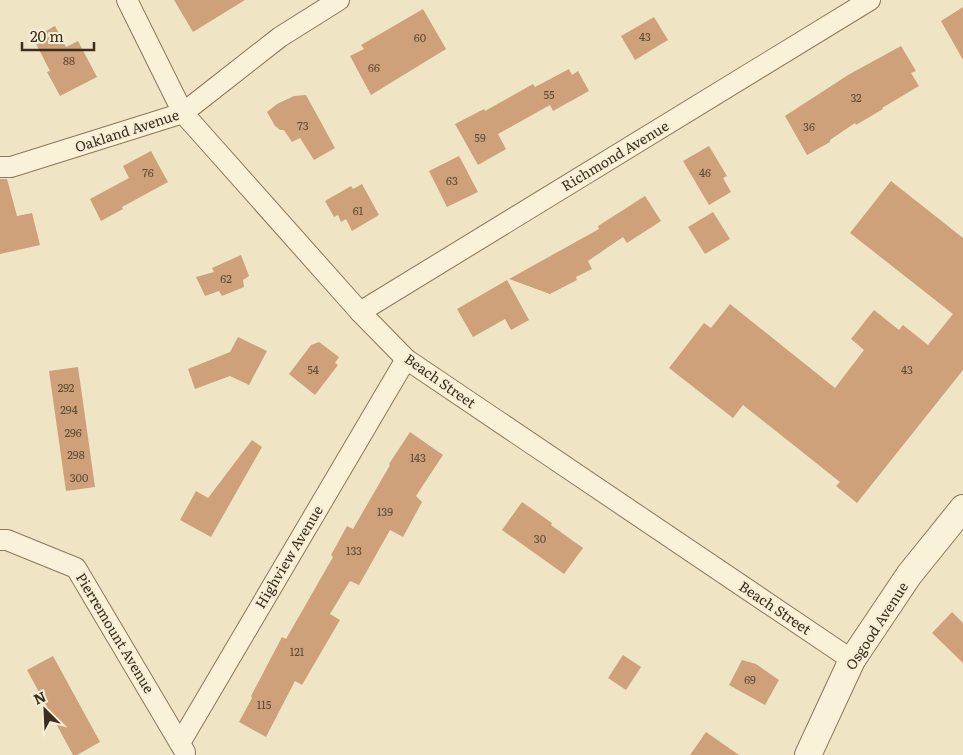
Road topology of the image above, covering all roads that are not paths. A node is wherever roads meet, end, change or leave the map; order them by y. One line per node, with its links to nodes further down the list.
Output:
1 (127, 0): 4 (street, Beach Street)
2 (339, 0): 4 (street, Oakland Avenue)
3 (870, 0): 6 (street, Richmond Avenue)
4 (183, 114): 5 (street, Oakland Avenue); 6 (street, Beach Street)
5 (0, 167)
6 (360, 312): 7 (street, Beach Street)
7 (406, 359): 10 (street, Beach Street); 11 (street, Highview Avenue)
8 (963, 508): 10 (street, Osgood Avenue)
9 (0, 540): 11 (street, Pierremount Avenue)
10 (852, 660): 12 (street, Osgood Avenue)
11 (183, 749)
12 (808, 755)

